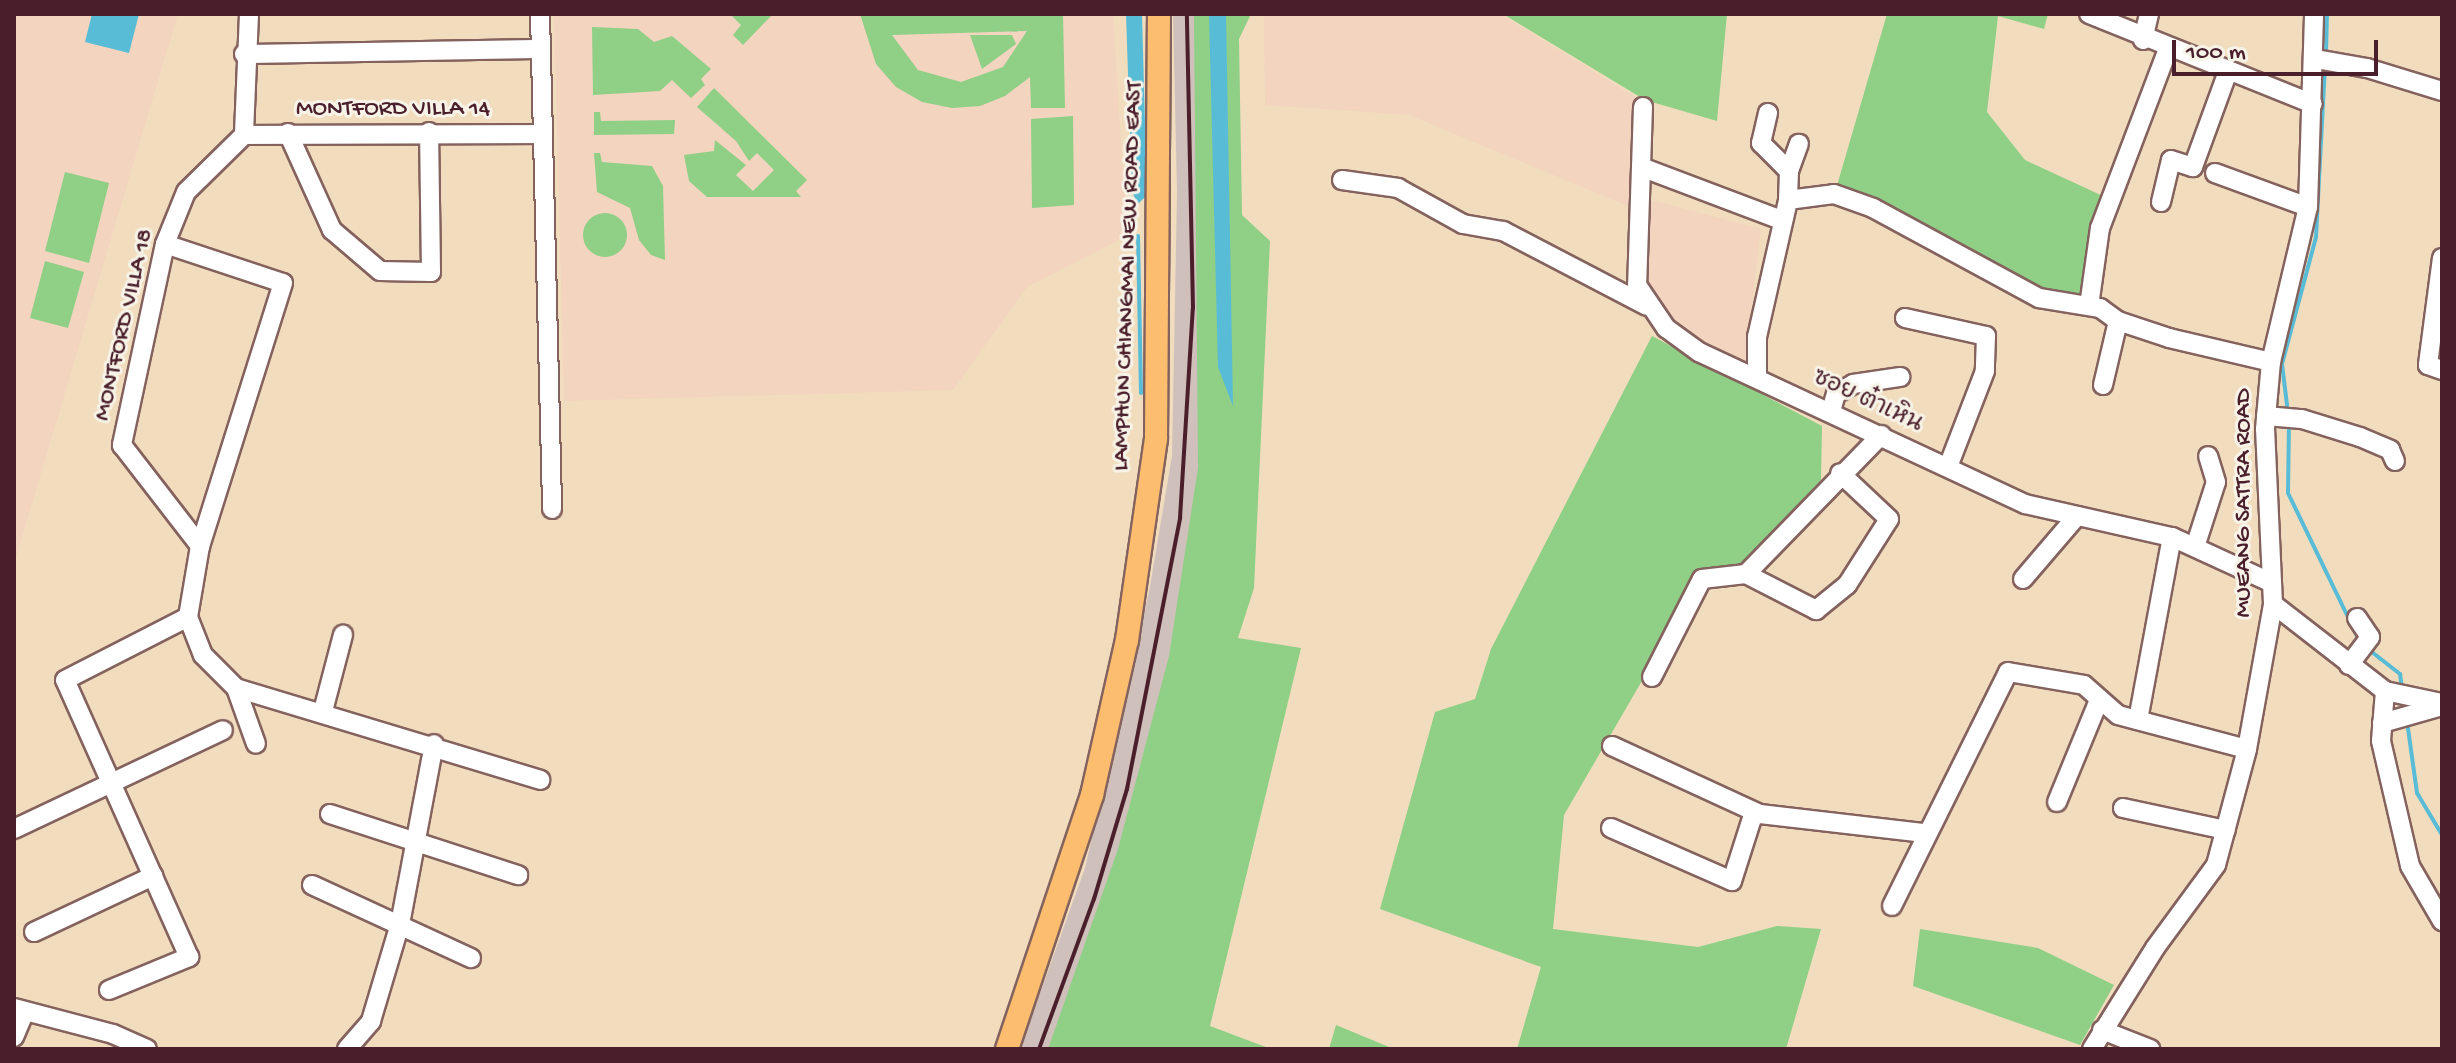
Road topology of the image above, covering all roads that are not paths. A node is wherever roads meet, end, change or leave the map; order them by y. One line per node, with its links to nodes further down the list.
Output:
1 (249, 14): 10 (street)
2 (540, 14): 8 (street)
3 (1159, 14): 103 (main road, LAMPHUN CHIANGMAI NEW ROAD EAST)
4 (2089, 14): 7 (street)
5 (2149, 14): 7 (street)
6 (2314, 14): 11 (street, MUEANG SATTRA ROAD)
7 (2143, 40): 9 (street)
8 (541, 49): 10 (street); 19 (street)
9 (2168, 49): 12 (street); 33 (street)
10 (244, 54): 20 (street)
11 (2325, 60): 13 (street); 14 (street, MUEANG SATTRA ROAD)
12 (2227, 74): 14 (street); 27 (street)
13 (2442, 91)
14 (2313, 104): 28 (street, MUEANG SATTRA ROAD)
15 (1643, 107): 22 (street, ซอย ต๋าเหิน)
16 (1768, 113): 23 (street)
17 (429, 132): 18 (street, MONTFORD VILLA 14); 18 (street); 19 (street, MONTFORD VILLA 14)
18 (288, 133): 20 (street, MONTFORD VILLA 14)
19 (543, 134): 49 (street)
20 (244, 135): 30 (street, MONTFORD VILLA 18)
21 (1799, 144): 23 (street)
22 (1641, 167): 29 (street); 34 (street, ซอย ต๋าเหิน)
23 (1789, 171): 26 (street)
24 (2215, 173): 28 (street)
25 (1342, 180): 34 (street)
26 (1788, 200): 29 (street); 33 (street)
27 (2161, 202)
28 (2308, 207): 37 (street, MUEANG SATTRA ROAD)
29 (1781, 220): 39 (street)
30 (165, 244): 52 (street, MONTFORD VILLA 18); 52 (street)
31 (2442, 258): 32 (street)
32 (2439, 288): 38 (street)
33 (2089, 306): 36 (street)
34 (1649, 307): 39 (street, ซอย ต๋าเหิน)
35 (1905, 318): 47 (street)
36 (2118, 321): 37 (street); 41 (street)
37 (2271, 362): 43 (street, MUEANG SATTRA ROAD)
38 (2442, 370)
39 (1757, 376): 42 (street, ซอย ต๋าเหิน)
40 (1900, 377): 42 (street)
41 (2103, 385)
42 (1831, 411): 44 (street, ซอย ต๋าเหิน)
43 (2270, 416): 46 (street); 56 (street, MUEANG SATTRA ROAD)
44 (1881, 435): 47 (street, ซอย ต๋าเหิน); 48 (street)
45 (2208, 456): 53 (street)
46 (2395, 461)
47 (1948, 467): 50 (street, ซอย ต๋าเหิน)
48 (1840, 473): 54 (street); 54 (street)
49 (552, 509)
50 (2077, 516): 51 (street, ซอย ต๋าเหิน); 55 (street)
51 (2172, 537): 53 (street, ซอย ต๋าเหิน); 71 (street)
52 (200, 546): 58 (street)
53 (2195, 547): 56 (street, ซอย ต๋าเหิน)
54 (1746, 574): 64 (street)
55 (2023, 579)
56 (2270, 582): 57 (street, MUEANG SATTRA ROAD)
57 (2273, 604): 60 (street); 62 (street, MUEANG SATTRA ROAD)
58 (188, 617): 65 (street); 79 (street)
59 (2357, 618): 63 (street)
60 (2292, 621): 62 (street); 63 (street)
61 (343, 635): 69 (street)
62 (2267, 635): 77 (street, MUEANG SATTRA ROAD)
63 (2349, 665): 66 (street)
64 (1652, 677)
65 (236, 688): 69 (street); 74 (street)
66 (2391, 693): 70 (street); 72 (street)
67 (2099, 700): 71 (street); 80 (street); 87 (street)
68 (2442, 704): 70 (street)
69 (323, 711): 75 (street)
70 (2415, 711): 72 (street)
71 (2138, 720): 77 (street)
72 (2382, 723): 93 (street)
73 (223, 730): 79 (street)
74 (256, 744)
75 (434, 744): 78 (street); 88 (street)
76 (1612, 746): 82 (street)
77 (2247, 749): 86 (street, MUEANG SATTRA ROAD)
78 (540, 780)
79 (111, 783): 85 (street); 90 (street)
80 (2057, 802)
81 (2123, 808): 86 (street)
82 (1754, 812): 84 (street); 87 (street)
83 (330, 814): 88 (street)
84 (1611, 828)
85 (14, 829)
86 (2226, 830): 99 (street, MUEANG SATTRA ROAD)
87 (1925, 833): 92 (street)
88 (415, 840): 89 (street); 94 (street)
89 (518, 875)
90 (153, 876): 95 (street); 97 (street)
91 (312, 885): 94 (street)
92 (1892, 906)
93 (2442, 921)
94 (400, 924): 96 (street); 102 (street)
95 (34, 932)
96 (471, 958)
97 (109, 990)
98 (20, 1009): 100 (street); 101 (street)
99 (2102, 1030): 104 (street, MUEANG SATTRA ROAD); 105 (street)
100 (14, 1037)
101 (147, 1049)
102 (347, 1049)
103 (1007, 1049)
104 (2092, 1049)
105 (2150, 1049)

